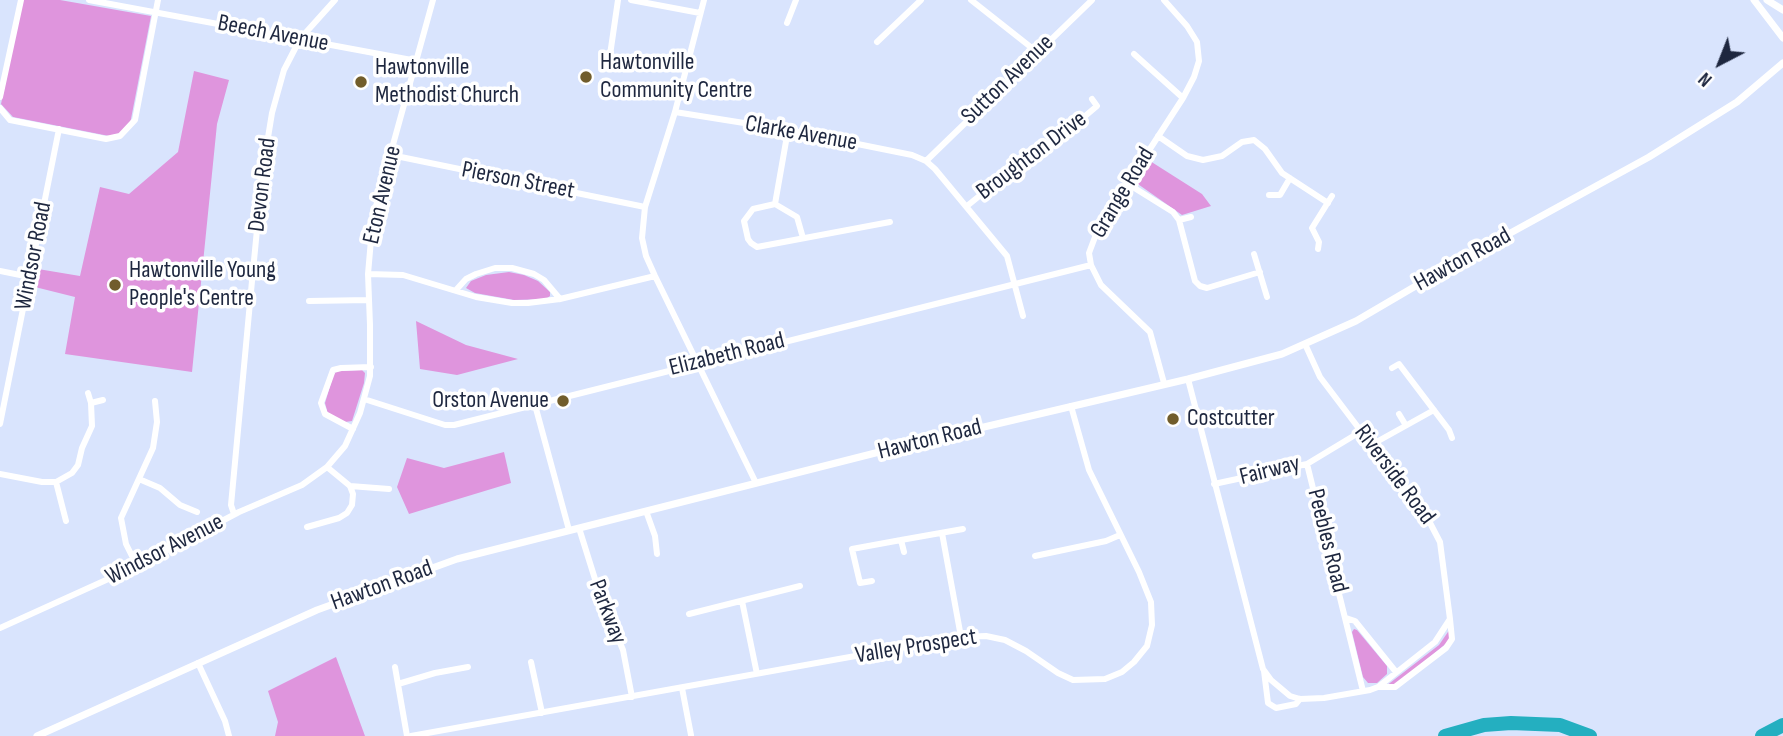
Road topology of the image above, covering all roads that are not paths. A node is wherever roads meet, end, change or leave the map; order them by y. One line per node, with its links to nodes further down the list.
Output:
1 (21, 0): 28 (street)
2 (89, 0): 17 (street, Beech Avenue)
3 (158, 0): 17 (street)
4 (335, 0): 21 (street, Devon Road)
5 (433, 0): 26 (street, Eton Avenue)
6 (618, 0): 25 (street)
7 (631, 0): 18 (street)
8 (704, 0): 18 (street)
9 (796, 0): 19 (street)
10 (921, 0): 22 (street)
11 (971, 0): 23 (street)
12 (1092, 0): 23 (street, Sutton Avenue)
13 (1164, 0): 29 (street, Grange Road)
14 (1754, 0): 20 (street)
15 (1767, 0): 16 (street)
16 (1783, 10)
17 (156, 13): 21 (street, Beech Avenue); 35 (street)
18 (700, 13): 32 (street)
19 (787, 23)
20 (1783, 38)
21 (300, 39): 26 (street, Beech Avenue); 103 (street, Devon Road)
22 (877, 41)
23 (1037, 52): 39 (street, Sutton Avenue)
24 (1134, 54): 29 (street)
25 (610, 55)
26 (417, 61): 38 (street, Eton Avenue)
27 (1783, 63): 69 (street, Hawton Road)
28 (0, 97)
29 (1183, 98): 37 (street, Grange Road)
30 (1092, 99): 31 (street, Broughton Drive)
31 (1097, 106): 34 (street, Broughton Drive); 48 (street, Broughton Drive)
32 (675, 112): 36 (street, Clarke Avenue); 49 (street)
33 (2, 113): 35 (street)
34 (1103, 113)
35 (59, 129): 61 (street, Windsor Road)
36 (788, 130): 39 (street, Clarke Avenue); 47 (street)
37 (1158, 136): 40 (street); 41 (street, Grange Road)
38 (391, 155): 49 (street, Pierson Street); 59 (street, Eton Avenue)
39 (926, 162): 48 (street)
40 (1290, 178): 43 (street); 46 (street)
41 (1128, 184): 51 (street); 56 (street, Grange Road)
42 (1269, 195): 43 (street)
43 (1280, 195): 45 (street)
44 (1332, 196): 46 (street)
45 (1276, 203)
46 (1328, 203): 54 (street)
47 (775, 204): 53 (street); 53 (street)
48 (967, 206): 62 (street)
49 (645, 207): 60 (street)
50 (1191, 217): 51 (street)
51 (1179, 220): 58 (street)
52 (890, 222): 53 (street)
53 (803, 238)
54 (1321, 244)
55 (1254, 254): 58 (street)
56 (1091, 265): 62 (street, Elizabeth Road); 74 (street, Grange Road)
57 (0, 271): 61 (street)
58 (1260, 272): 64 (street)
59 (368, 274): 63 (street); 66 (street, Eton Avenue)
60 (655, 276): 65 (street); 70 (street)
61 (30, 277): 84 (street, Windsor Road)
62 (1015, 282): 68 (street); 70 (street, Elizabeth Road)
63 (456, 290): 65 (street); 65 (street)
64 (1267, 297)
65 (561, 299)
66 (369, 300): 67 (street); 71 (street, Eton Avenue)
67 (309, 301)
68 (1023, 316)
69 (1305, 344): 73 (street, Hawton Road); 88 (street, Riverside Road)
70 (697, 363): 80 (street, Elizabeth Road); 97 (street)
71 (370, 367): 76 (street, Eton Avenue); 86 (street)
72 (1392, 368): 82 (street)
73 (1188, 379): 74 (street, Hawton Road); 98 (street, Riverside Road)
74 (1164, 383): 81 (street, Hawton Road)
75 (88, 393): 79 (street)
76 (364, 399): 80 (street, Elizabeth Road); 86 (street, Eton Avenue)
77 (103, 400): 79 (street)
78 (155, 401): 95 (street)
79 (91, 403): 96 (street)
80 (535, 405): 108 (street)
81 (1071, 406): 97 (street, Hawton Road); 110 (street, Valley Prospect)
82 (1434, 410): 85 (street); 87 (street)
83 (1399, 414): 85 (street)
84 (0, 424)
85 (1405, 424): 91 (street)
86 (353, 429): 93 (street, Eton Avenue)
87 (1449, 430): 89 (street); 90 (street)
88 (1360, 432): 91 (street, Riverside Road); 92 (street, Fairway)
89 (1441, 436)
90 (1452, 438)
91 (1371, 445): 121 (street, Riverside Road)
92 (1307, 464): 98 (street, Fairway); 120 (street, Peebles Road)
93 (327, 467): 99 (street); 103 (street, Windsor Avenue)
94 (0, 474): 96 (street)
95 (139, 479): 102 (street); 115 (street)
96 (56, 482): 104 (street)
97 (756, 483): 101 (street, Hawton Road)
98 (1214, 484): 128 (street, Riverside Road)
99 (350, 486): 100 (street); 105 (street)
100 (389, 489)
101 (646, 510): 106 (street, Hawton Road); 113 (street)
102 (197, 512)
103 (234, 514): 115 (street, Windsor Avenue)
104 (66, 521)
105 (307, 527)
106 (579, 528): 108 (street, Hawton Road); 135 (street, Parkway)
107 (963, 529): 109 (street)
108 (569, 530): 125 (street, Hawton Road)
109 (942, 533): 111 (street); 123 (street)
110 (1120, 535): 114 (street); 123 (street, Valley Prospect)
111 (901, 540): 112 (street); 116 (street)
112 (904, 552)
113 (657, 554)
114 (1035, 556)
115 (137, 566): 122 (street, Windsor Avenue)
116 (872, 581)
117 (800, 586): 118 (street)
118 (742, 601): 119 (street); 130 (street)
119 (690, 614)
120 (1346, 618): 129 (street, Peebles Road); 134 (street, Peebles Road)
121 (1450, 619): 129 (street, Riverside Road); 132 (street, Riverside Road)
122 (0, 628)
123 (961, 637): 130 (street, Valley Prospect)
124 (531, 662): 137 (street)
125 (198, 663): 139 (street, Hawton Road); 140 (street)
126 (395, 667): 131 (street)
127 (468, 667): 131 (street)
128 (1264, 669): 136 (street, Riverside Road); 136 (street, Riverside Road)
129 (1396, 672): 132 (street, Riverside Road)
130 (757, 674): 133 (street, Valley Prospect)
131 (398, 684): 141 (street)
132 (1378, 687): 134 (street, Riverside Road)
133 (682, 688): 135 (street, Valley Prospect); 138 (street)
134 (1363, 691): 136 (street, Riverside Road)
135 (632, 697): 137 (street, Valley Prospect)
136 (1300, 699)
137 (542, 713): 141 (street, Valley Prospect)
138 (691, 735)
139 (37, 736)
140 (229, 736)
141 (409, 736)

